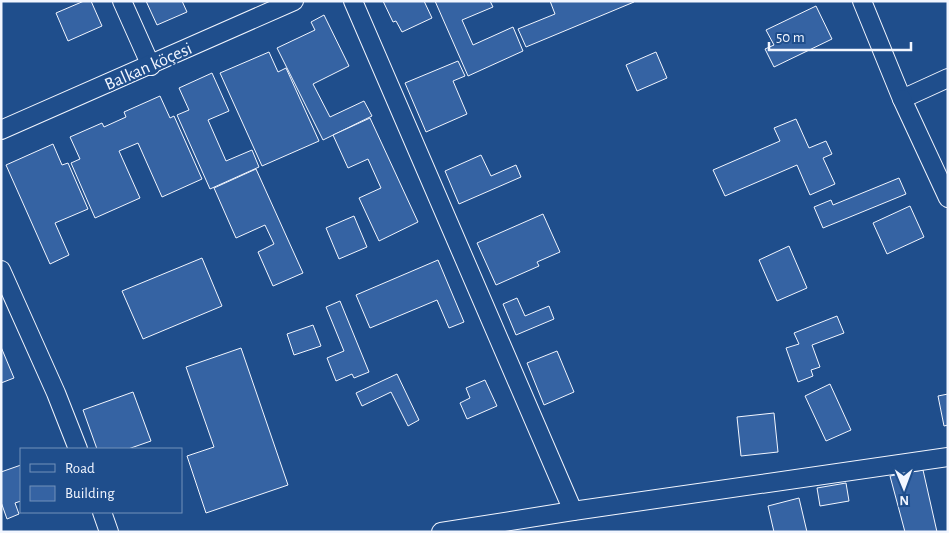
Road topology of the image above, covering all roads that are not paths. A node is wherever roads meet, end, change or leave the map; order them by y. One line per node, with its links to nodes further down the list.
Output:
1 (122, 1): 5 (street)
2 (294, 1): 5 (street, Balkan köçesi)
3 (354, 1): 13 (street)
4 (862, 1): 7 (street)
5 (151, 66): 8 (street, Balkan köçesi)
6 (948, 78): 7 (street)
7 (902, 99): 9 (street)
8 (1, 130)
9 (948, 198)
10 (1, 270): 11 (street)
11 (78, 448)
12 (948, 457): 13 (street)
13 (573, 511): 16 (street)
14 (102, 513): 15 (street)
15 (110, 532)
16 (441, 532)

